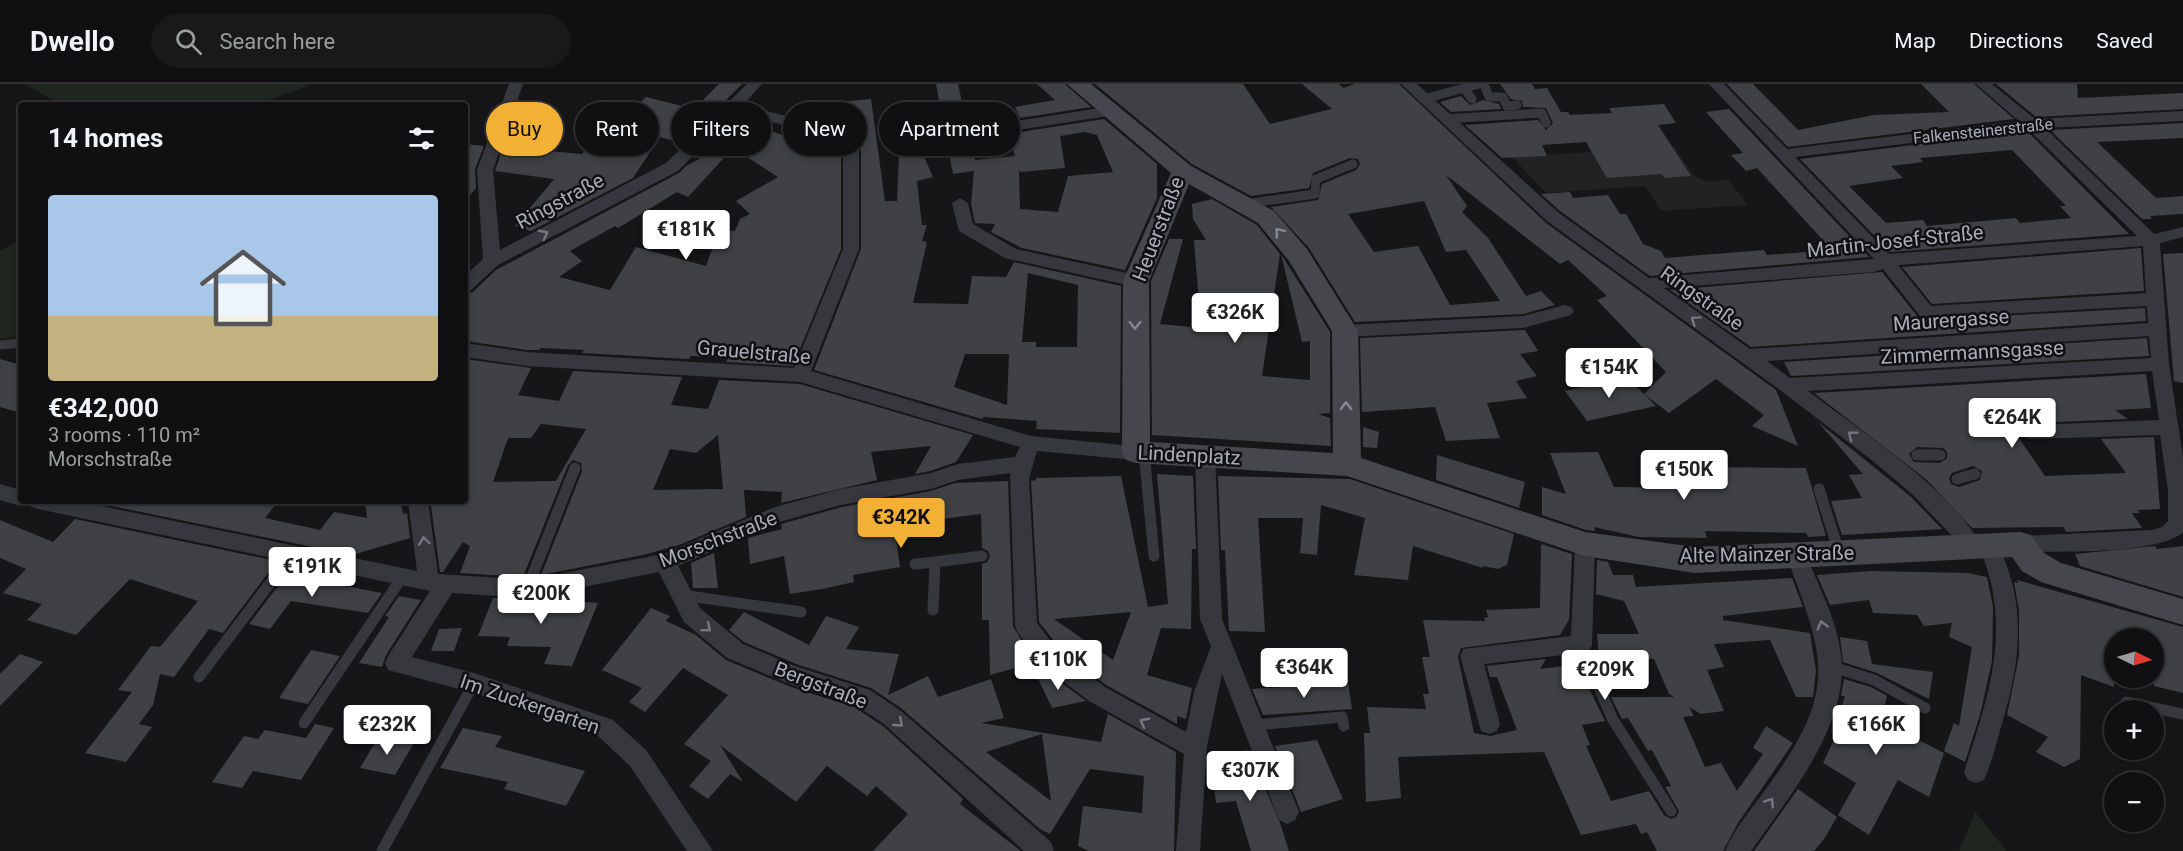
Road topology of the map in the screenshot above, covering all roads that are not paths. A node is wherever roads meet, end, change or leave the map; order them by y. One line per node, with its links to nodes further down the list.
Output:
1 (516, 84): 29 (street)
2 (754, 84): 11 (street, Ringstraße)
3 (1078, 84): 13 (street, Heuerstraße)
4 (1408, 84): 9 (street, Ringstraße)
5 (1481, 84): 8 (lane); 12 (lane)
6 (1716, 84): 20 (street)
7 (1983, 84): 18 (street)
8 (1464, 88): 9 (lane); 10 (lane)
9 (1424, 99): 16 (street, Ringstraße)
10 (1472, 99)
11 (738, 102)
12 (1517, 105)
13 (1111, 111): 19 (lane); 23 (street, Heuerstraße)
14 (2183, 116): 18 (street, Falkensteinerstraße)
15 (771, 117): 42 (street)
16 (1445, 118): 17 (lane); 32 (street, Ringstraße)
17 (1546, 123)
18 (2032, 124): 20 (street, Falkensteinerstraße); 27 (street)
19 (1020, 125)
20 (1784, 154): 28 (street)
21 (683, 156): 29 (street, Ringstraße, one-way to 21)
22 (1353, 164): 25 (lane)
23 (1183, 171): 25 (street); 30 (street, Heuerstraße)
24 (960, 203): 30 (street)
25 (1242, 204): 36 (street, one-way to 25)
26 (2183, 232): 27 (street, Martin-Josef-Straße)
27 (2151, 240): 28 (street, Martin-Josef-Straße); 33 (street)
28 (1885, 260): 32 (street, Martin-Josef-Straße); 33 (street)
29 (492, 261): 31 (street, Ringstraße)
30 (1136, 281): 49 (street, Heuerstraße, one-way to 49)
31 (468, 283)
32 (1644, 284): 40 (street, Ringstraße, one-way to 32)
33 (2155, 299): 35 (street)
34 (1564, 311): 36 (street)
35 (2159, 329): 40 (street, Maurergasse); 41 (street)
36 (1345, 331): 54 (street, one-way to 36)
37 (18, 342): 38 (lane)
38 (0, 345)
39 (468, 350): 42 (street, Grauelstraße)
40 (1745, 356): 43 (street, Ringstraße)
41 (2160, 364): 43 (street, Zimmermannsgasse); 44 (street)
42 (800, 375): 48 (street, Grauelstraße)
43 (1787, 385): 66 (street, Ringstraße, one-way to 43)
44 (2164, 388): 45 (street); 46 (street)
45 (2183, 393)
46 (2169, 427): 47 (street); 63 (street)
47 (2031, 432)
48 (1031, 443): 49 (street, Lindenplatz); 53 (street)
49 (1140, 452): 50 (street, Lindenplatz); 71 (lane)
50 (1205, 455): 54 (street, Lindenplatz); 83 (street)
51 (1917, 455): 52 (lane)
52 (1940, 455)
53 (1022, 464): 72 (street, Morschstraße); 94 (street, one-way to 53)
54 (1347, 465): 64 (street, Alte Mainzer Straße)
55 (575, 468): 77 (lane)
56 (1975, 474): 57 (lane)
57 (1957, 479)
58 (1819, 489): 67 (lane)
59 (0, 492): 60 (street)
60 (18, 497)
61 (52, 504): 68 (street, Morschstraße)
62 (419, 504): 76 (street, one-way to 62)
63 (2181, 520): 65 (street)
64 (1585, 544): 69 (street, Alte Mainzer Straße); 82 (street)
65 (2020, 544): 66 (street, Alte Mainzer Straße); 81 (street)
66 (1980, 546): 67 (street, Alte Mainzer Straße); 95 (street, Ringstraße)
67 (1839, 553): 69 (street, Alte Mainzer Straße)
68 (292, 554): 75 (street, Morschstraße); 85 (lane)
69 (1796, 555): 84 (street, one-way to 69)
70 (981, 556): 73 (lane)
71 (1154, 556)
72 (665, 562): 77 (street, Morschstraße); 78 (street, Bergstraße)
73 (935, 562): 74 (lane); 79 (lane)
74 (915, 564)
75 (403, 576): 76 (street, Morschstraße); 90 (lane)
76 (438, 582): 77 (street, Morschstraße); 86 (street, Im Zuckergarten)
77 (527, 589)
78 (682, 595): 80 (lane); 100 (street, Bergstraße, one-way to 100)
79 (933, 610)
80 (801, 612)
81 (2183, 612)
82 (1581, 645): 91 (street); 96 (lane)
83 (1221, 648): 92 (street); 94 (street)
84 (1830, 666): 87 (lane); 102 (street, one-way to 84)
85 (199, 677)
86 (474, 683): 98 (lane); 99 (street, Im Zuckergarten)
87 (1925, 708)
88 (2164, 710): 89 (lane)
89 (2183, 714)
90 (304, 723)
91 (1489, 724)
92 (1255, 725): 93 (lane); 97 (street)
93 (1344, 726)
94 (1196, 748): 101 (street)
95 (1976, 772)
96 (1671, 811)
97 (1287, 812)
98 (382, 851)
99 (701, 851)
100 (1042, 851)
101 (1188, 851)
102 (1737, 851)

